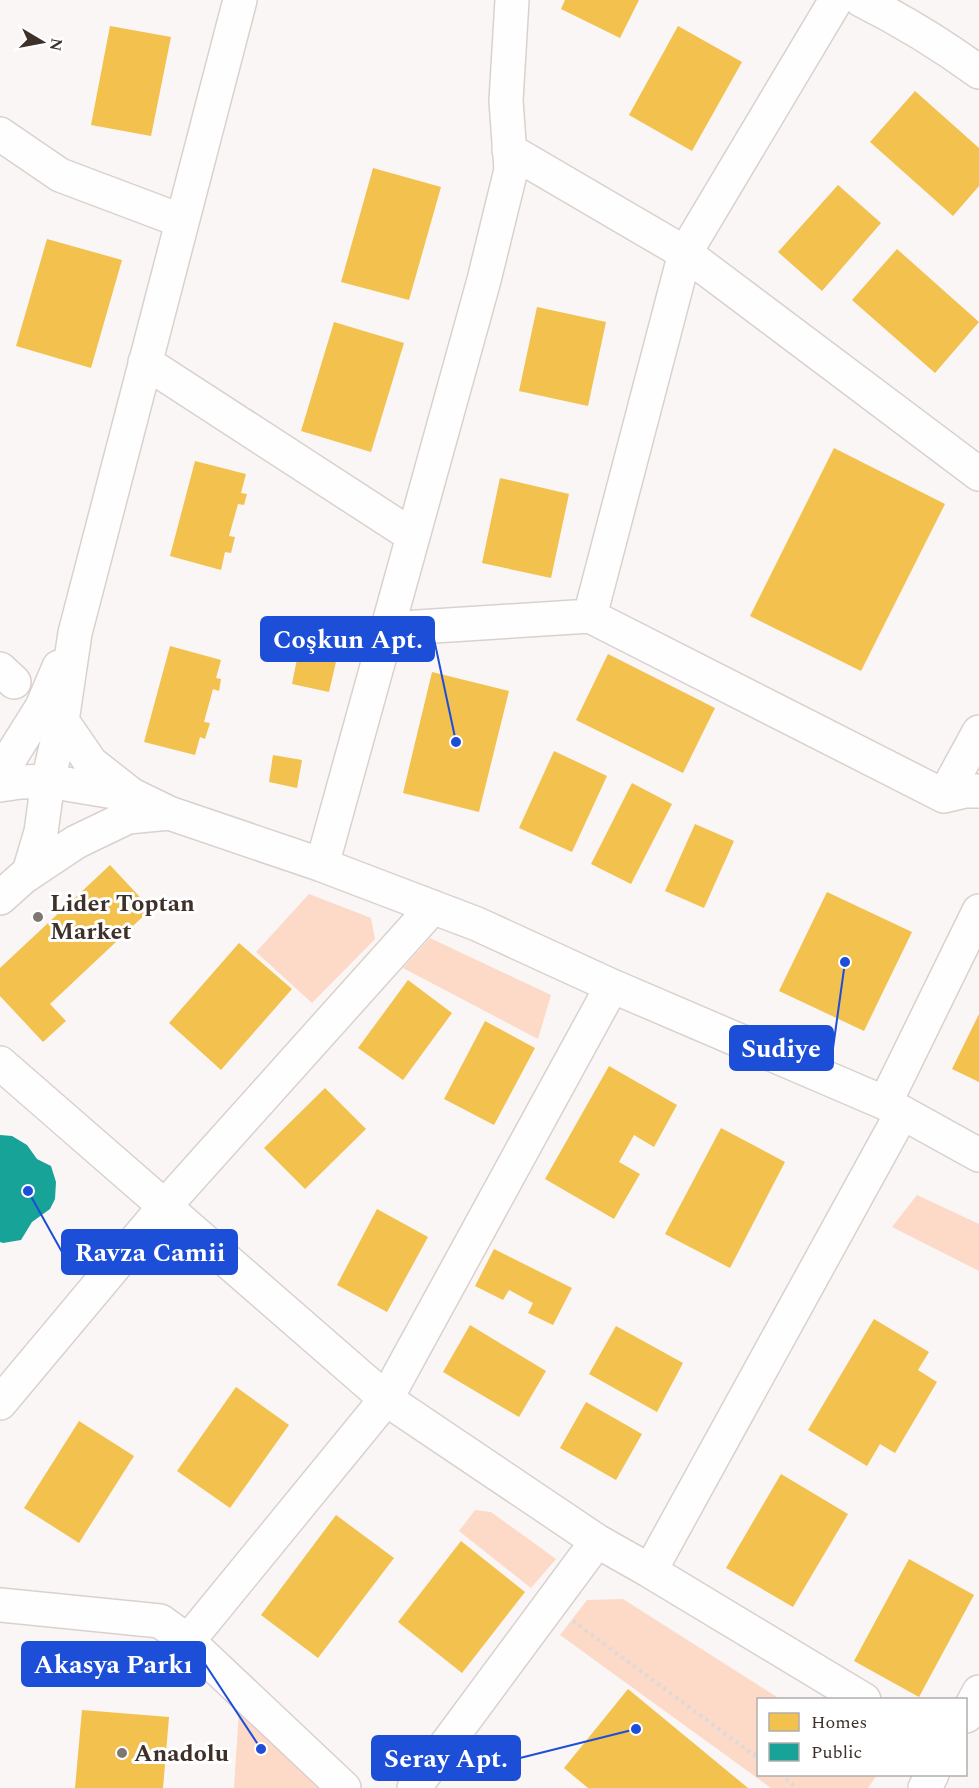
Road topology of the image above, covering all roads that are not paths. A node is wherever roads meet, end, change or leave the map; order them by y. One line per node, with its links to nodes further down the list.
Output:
1 (240, 0): 8 (street)
2 (512, 0): 7 (street)
3 (836, 0): 9 (street)
4 (861, 0): 5 (street)
5 (979, 72)
6 (0, 134): 8 (street)
7 (509, 150): 9 (street); 12 (street)
8 (182, 221): 10 (street)
9 (685, 253): 11 (street); 13 (street)
10 (145, 362): 12 (street); 15 (street)
11 (979, 474)
12 (413, 536): 14 (street)
13 (590, 616): 14 (street); 23 (street)
14 (387, 629): 25 (street)
15 (75, 633): 16 (street); 18 (street)
16 (62, 721): 19 (street); 22 (street)
17 (979, 732): 23 (street)
18 (0, 774)
19 (48, 781): 20 (street); 22 (street); 26 (street)
20 (0, 784)
21 (979, 791): 23 (street)
22 (132, 795): 24 (street)
23 (944, 796)
24 (169, 813): 25 (street); 26 (street)
25 (321, 865): 28 (street)
26 (25, 876): 27 (street)
27 (0, 898)
28 (433, 907): 30 (street); 34 (street)
29 (979, 911): 32 (street)
30 (612, 986): 32 (street); 35 (street)
31 (0, 1063): 34 (street)
32 (893, 1108): 33 (street); 38 (street)
33 (979, 1155)
34 (164, 1207): 35 (street); 36 (street)
35 (386, 1399): 37 (street); 40 (street)
36 (0, 1403)
37 (597, 1541): 38 (street); 45 (street)
38 (650, 1571): 42 (street)
39 (0, 1605): 40 (street)
40 (188, 1641): 44 (street)
41 (979, 1692): 43 (street)
42 (861, 1698)
43 (967, 1714)
44 (344, 1788)
45 (414, 1788)

